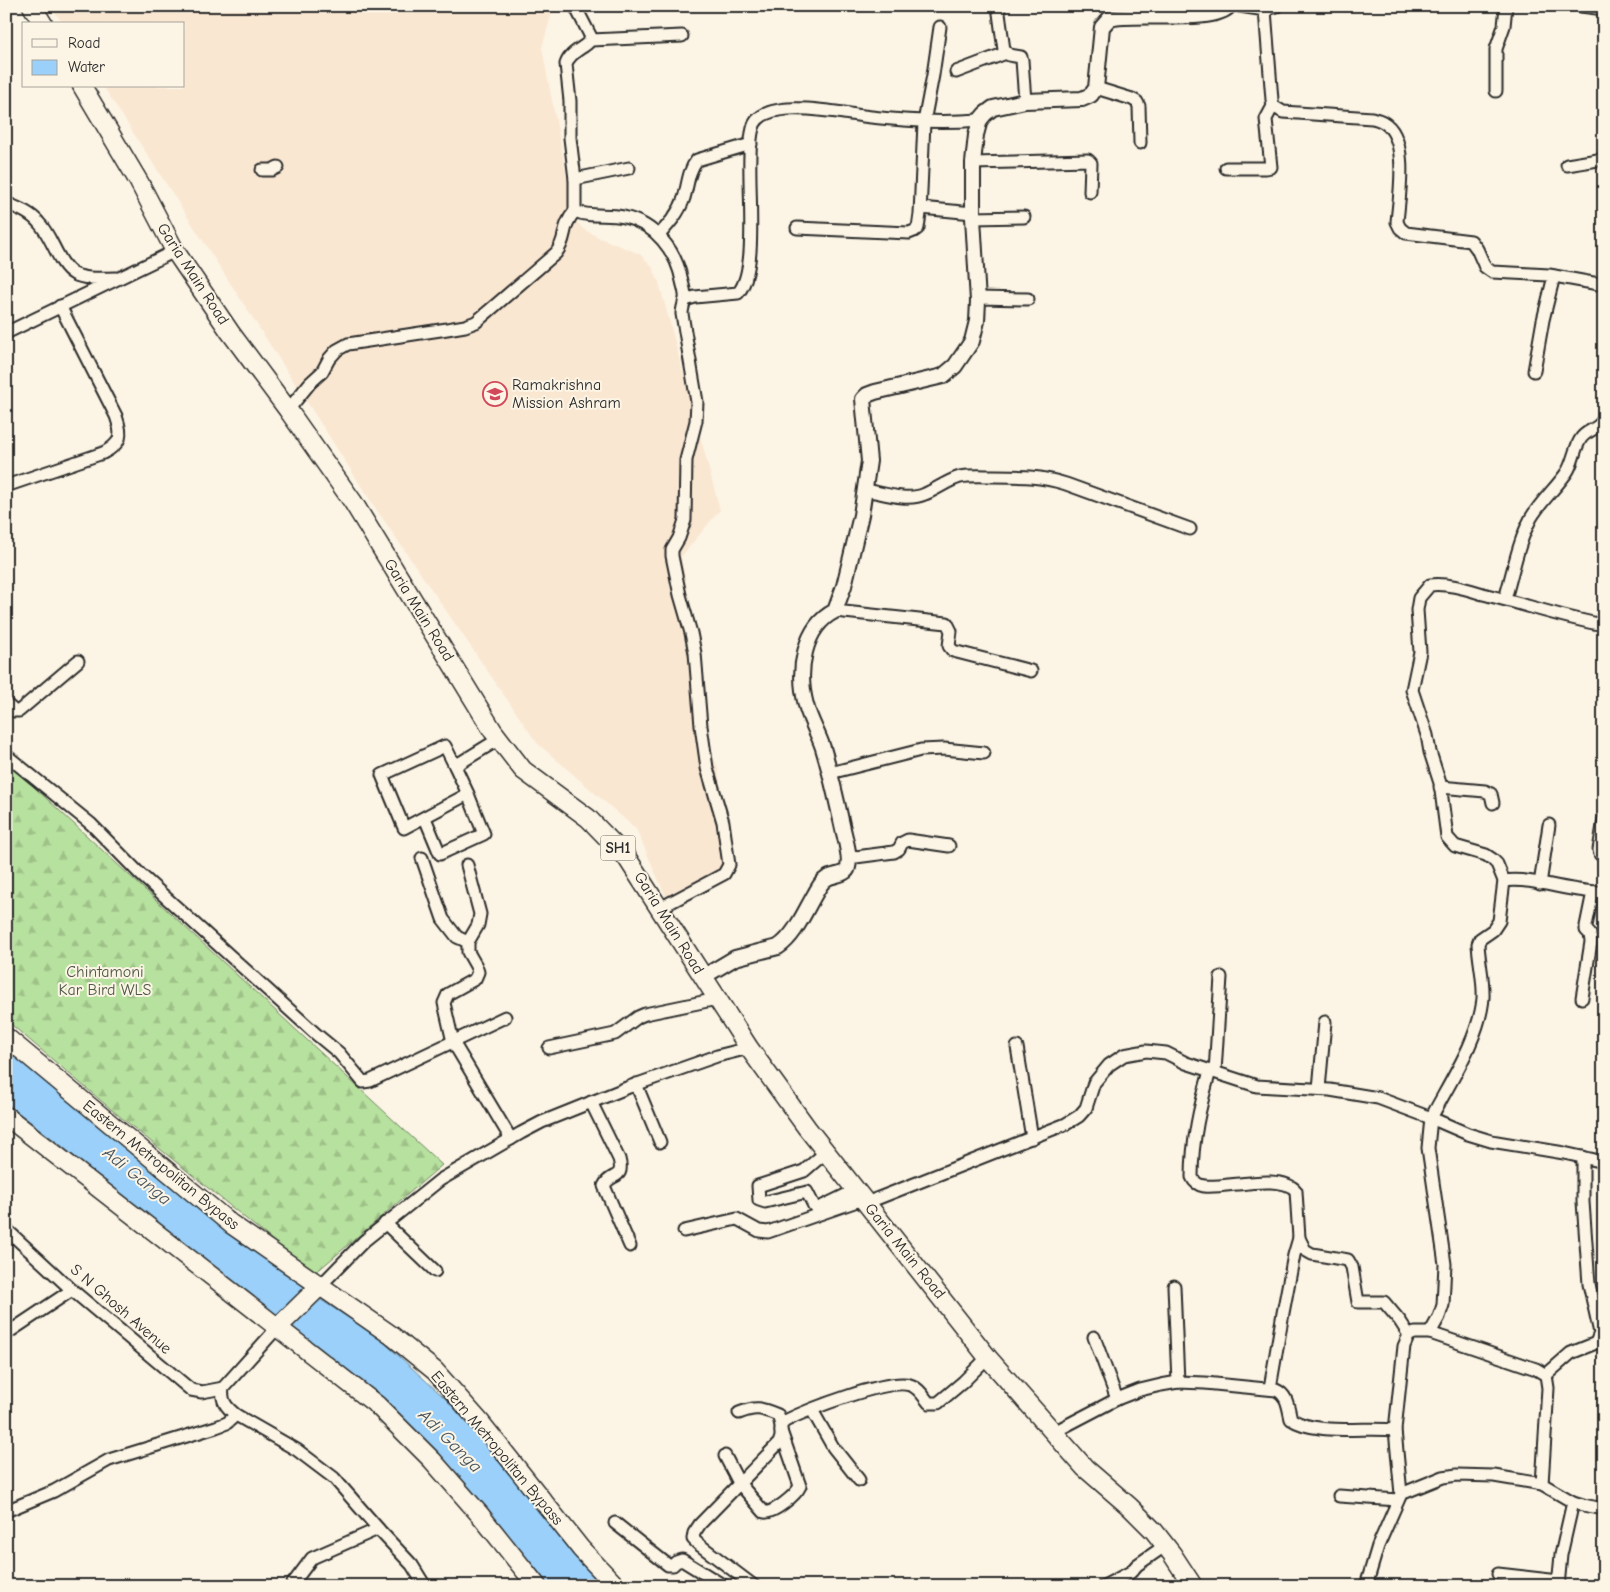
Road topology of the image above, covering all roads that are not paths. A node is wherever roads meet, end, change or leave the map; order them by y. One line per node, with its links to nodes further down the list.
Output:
1 (32, 6): 11 (main road)
2 (575, 6): 14 (street)
3 (998, 6): 15 (street)
4 (1229, 6): 18 (street)
5 (1240, 6): 10 (street)
6 (1277, 6): 10 (street)
7 (1506, 6): 19 (street)
8 (1582, 6): 9 (street)
9 (1604, 9)
10 (1265, 10): 21 (street)
11 (42, 22)
12 (940, 28): 23 (street)
13 (682, 36): 14 (street)
14 (591, 40): 33 (street)
15 (1006, 53): 16 (street); 20 (street)
16 (956, 72)
17 (83, 88): 42 (main road, Garia Main Road / SH1)
18 (1096, 88): 20 (street); 24 (street)
19 (1496, 91)
20 (1024, 101): 22 (street)
21 (1273, 106): 31 (street); 43 (street)
22 (980, 120): 23 (street); 27 (street)
23 (924, 122): 25 (street); 36 (street)
24 (1140, 143)
25 (751, 144): 41 (street); 48 (street)
26 (1604, 159): 28 (street)
27 (973, 163): 34 (street); 38 (street)
28 (1567, 165)
29 (278, 168): 32 (street)
30 (629, 168): 33 (street)
31 (1226, 168)
32 (262, 170)
33 (575, 179): 37 (street)
34 (1090, 192)
35 (6, 203): 44 (street)
36 (921, 208): 38 (street); 40 (street)
37 (575, 211): 41 (street); 52 (street)
38 (972, 215): 39 (street); 46 (street)
39 (1024, 217)
40 (796, 228)
41 (659, 235): 48 (street)
42 (175, 251): 44 (street); 52 (main road, Garia Main Road / SH1)
43 (1554, 276): 45 (street); 51 (street)
44 (123, 277): 49 (street)
45 (1604, 285)
46 (978, 298): 47 (street); 55 (street)
47 (1028, 298)
48 (685, 300): 82 (street)
49 (60, 306): 50 (street); 54 (street)
50 (6, 332)
51 (1534, 371)
52 (288, 410): 63 (main road, Garia Main Road / SH1)
53 (1604, 417): 57 (street)
54 (6, 486)
55 (865, 490): 56 (street); 58 (street)
56 (1190, 529)
57 (1505, 599): 59 (street); 68 (street)
58 (835, 611): 61 (street); 67 (street)
59 (1604, 625)
60 (78, 661): 62 (street)
61 (1031, 671)
62 (6, 704)
63 (499, 739): 66 (street); 82 (main road, Garia Main Road / SH1)
64 (984, 753): 67 (street)
65 (6, 755): 91 (street)
66 (455, 766): 69 (street); 71 (street)
67 (830, 773): 77 (street)
68 (1440, 787): 70 (street); 79 (street)
69 (468, 794): 71 (street); 71 (street)
70 (1493, 804)
71 (425, 818)
72 (1604, 818): 75 (street)
73 (1549, 825): 80 (street)
74 (949, 846): 77 (street)
75 (1604, 854)
76 (422, 858): 83 (street)
77 (848, 858): 84 (street)
78 (467, 865): 83 (street)
79 (1504, 881): 80 (street); 100 (street)
80 (1540, 884): 81 (street)
81 (1598, 892): 86 (street)
82 (660, 908): 84 (main road, Garia Main Road / SH1)
83 (468, 942): 91 (street)
84 (703, 977): 87 (main road, Garia Main Road / SH1)
85 (1221, 977): 95 (street)
86 (1582, 998)
87 (717, 999): 93 (street); 94 (main road, Garia Main Road / SH1)
88 (505, 1017): 91 (street)
89 (1324, 1022): 97 (street)
90 (6, 1037): 114 (main road, Eastern Metropolitan Bypass)
91 (452, 1042): 102 (street)
92 (1016, 1047): 101 (street)
93 (550, 1048)
94 (749, 1048): 96 (street); 104 (main road, Garia Main Road / SH1)
95 (1213, 1072): 97 (street); 101 (street); 111 (street)
96 (636, 1084): 98 (street); 103 (street)
97 (1318, 1089): 100 (street)
98 (591, 1102): 102 (street); 112 (street)
99 (6, 1116): 117 (main road)
100 (1431, 1118): 105 (street); 118 (street)
101 (1032, 1138): 107 (street)
102 (511, 1139): 108 (street)
103 (660, 1142)
104 (826, 1152): 107 (main road, Garia Main Road / SH1); 107 (street)
105 (1582, 1157): 106 (street); 123 (street)
106 (1604, 1162)
107 (862, 1198): 110 (street); 122 (main road, Garia Main Road / SH1)
108 (385, 1223): 113 (street); 114 (street)
109 (6, 1229): 116 (street, S N Ghosh Avenue)
110 (684, 1230)
111 (1299, 1238): 120 (street); 126 (street)
112 (630, 1246)
113 (436, 1271)
114 (320, 1286): 117 (main road); 152 (main road, Eastern Metropolitan Bypass)
115 (1174, 1286): 124 (street)
116 (72, 1290): 119 (street); 125 (street, S N Ghosh Avenue)
117 (277, 1328): 125 (street); 151 (main road)
118 (1430, 1333): 120 (street); 123 (street)
119 (6, 1334)
120 (1409, 1335): 132 (street)
121 (1094, 1337): 127 (street)
122 (988, 1357): 128 (street); 133 (main road, Garia Main Road / SH1)
123 (1546, 1375): 137 (street)
124 (1178, 1382): 126 (street); 127 (street)
125 (223, 1388): 130 (street)
126 (1270, 1388): 132 (street)
127 (1117, 1399): 133 (street)
128 (812, 1410): 131 (street); 135 (street)
129 (739, 1413): 131 (street)
130 (236, 1415): 142 (street); 144 (street)
131 (781, 1427): 136 (street); 136 (street)
132 (1395, 1430): 139 (street)
133 (1054, 1432): 145 (main road, Garia Main Road / SH1)
134 (725, 1456): 136 (street)
135 (859, 1480)
136 (739, 1483): 147 (street)
137 (1542, 1484): 139 (street); 140 (street)
138 (1339, 1496): 139 (street)
139 (1399, 1497): 157 (street)
140 (1573, 1502): 141 (street); 148 (street)
141 (1604, 1509)
142 (6, 1511)
143 (615, 1523): 153 (street)
144 (378, 1529): 149 (street); 150 (street)
145 (1166, 1545): 155 (street); 156 (main road, Garia Main Road / SH1)
146 (1498, 1574): 148 (street)
147 (740, 1575): 153 (street); 154 (street)
148 (1558, 1583)
149 (291, 1586)
150 (425, 1586)
151 (537, 1586)
152 (616, 1586)
153 (723, 1586)
154 (754, 1586)
155 (1104, 1586)
156 (1193, 1586)
157 (1366, 1586)

